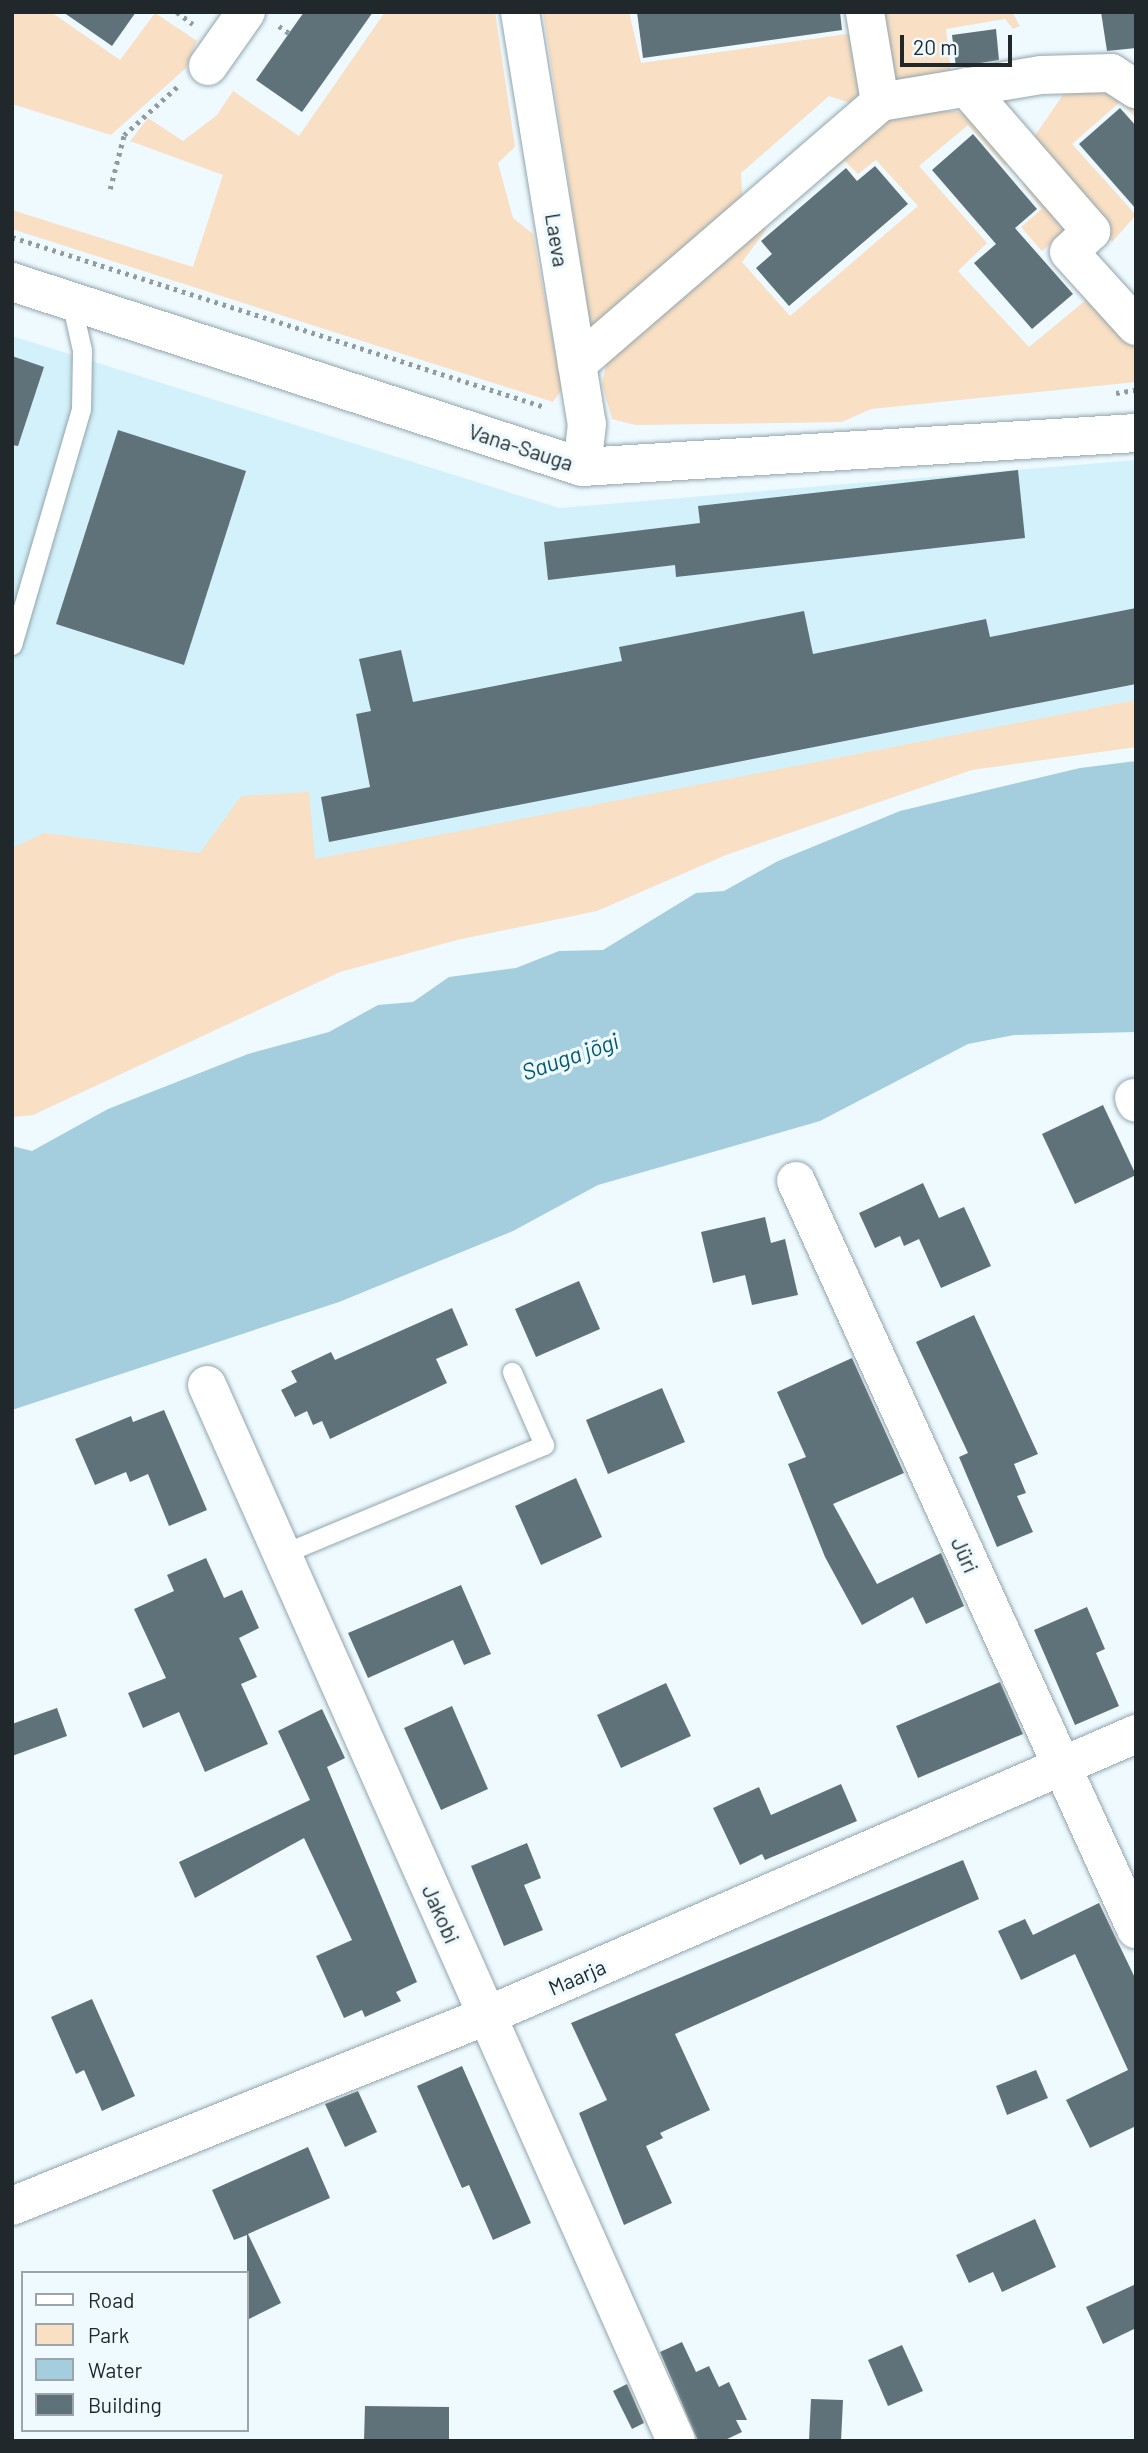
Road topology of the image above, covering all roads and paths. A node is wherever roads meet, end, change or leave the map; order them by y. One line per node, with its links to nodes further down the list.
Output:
1 (246, 12): 4 (street)
2 (520, 12): 12 (street, Laeva)
3 (865, 12): 7 (street)
4 (208, 66): 8 (path)
5 (966, 87): 6 (street); 7 (street); 11 (street)
6 (1136, 89)
7 (880, 102): 12 (street)
8 (110, 189)
9 (12, 282): 10 (street, Vana-Sauga)
10 (71, 301): 14 (street, Vana-Sauga); 15 (lane)
11 (1136, 326)
12 (577, 364): 14 (street, Laeva)
13 (1136, 433): 14 (street, Vana-Sauga)
14 (582, 467)
15 (12, 645)
16 (796, 1181): 21 (street, Jüri)
17 (512, 1372): 19 (lane)
18 (207, 1385): 19 (street, Jakobi)
19 (282, 1554): 23 (street, Jakobi)
20 (1136, 1734): 21 (street, Maarja)
21 (1062, 1768): 22 (street, Jüri); 23 (street, Maarja)
22 (1136, 1929)
23 (486, 2016): 24 (street, Maarja); 25 (street, Jakobi)
24 (12, 2206)
25 (676, 2441)

